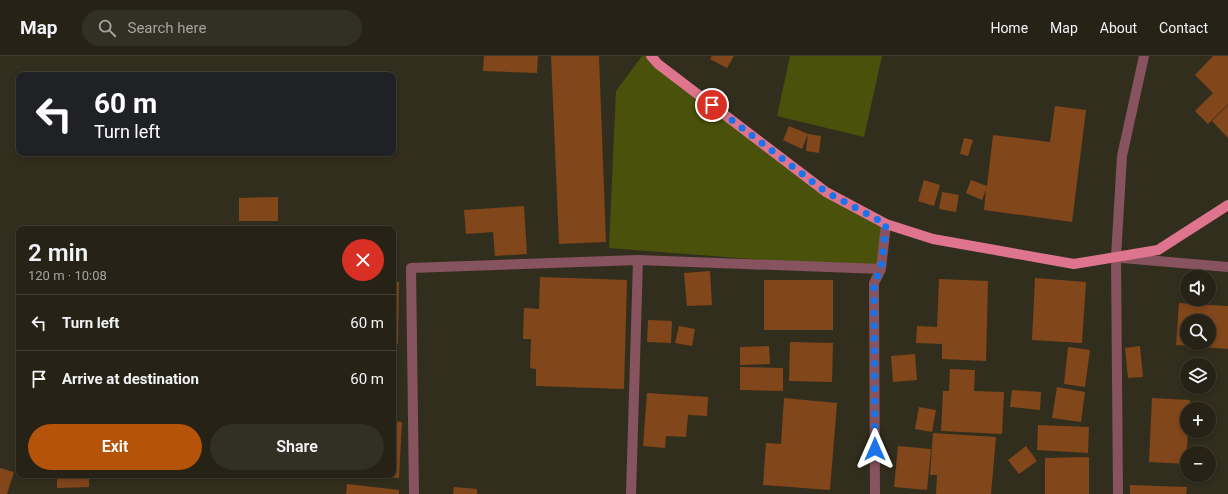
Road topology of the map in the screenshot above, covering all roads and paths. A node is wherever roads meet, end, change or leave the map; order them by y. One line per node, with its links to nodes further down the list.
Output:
1 (651, 56): 4 (main road)
2 (1144, 56): 5 (street)
3 (1228, 205): 5 (main road)
4 (886, 224): 5 (main road); 8 (street)
5 (1116, 257): 7 (street); 12 (street)
6 (638, 260): 8 (street); 9 (street); 10 (street)
7 (1228, 267)
8 (881, 269): 11 (street)
9 (414, 494)
10 (631, 494)
11 (875, 494)
12 (1118, 494)

